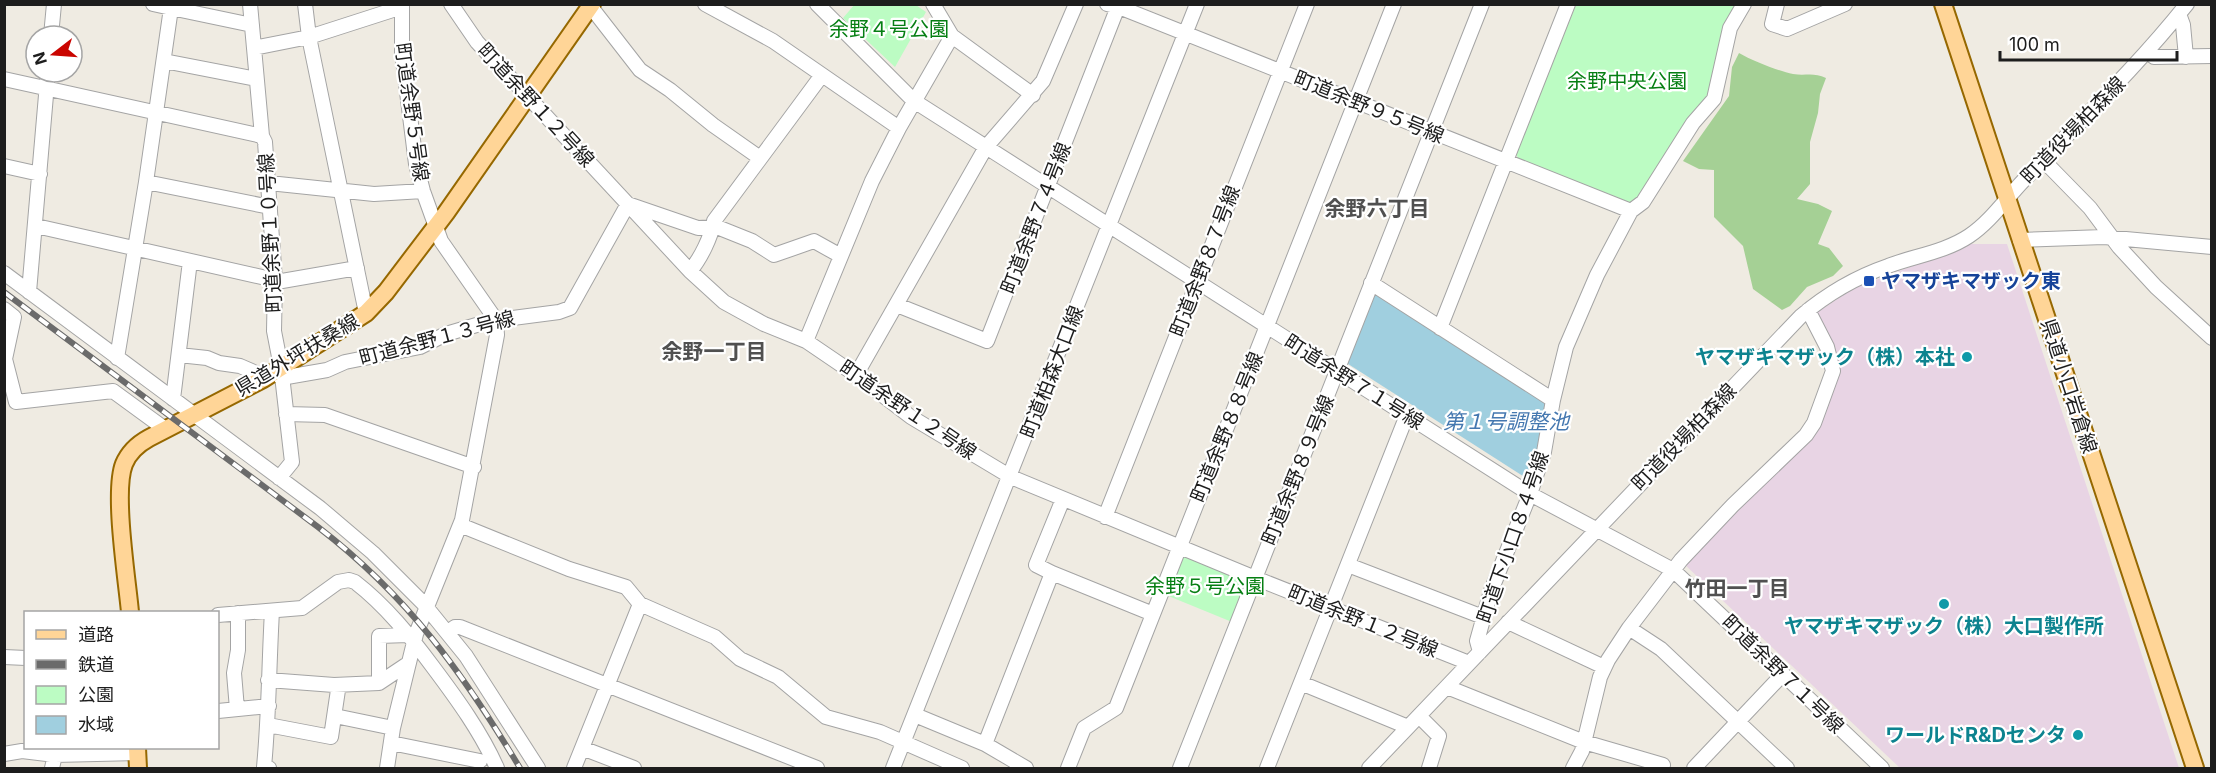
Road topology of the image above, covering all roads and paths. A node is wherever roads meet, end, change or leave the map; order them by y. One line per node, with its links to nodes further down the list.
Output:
1 (54, 4): 24 (street)
2 (153, 4): 21 (street)
3 (250, 4): 25 (street, 町道余野１０号線)
4 (305, 4): 28 (street)
5 (451, 4): 41 (street, 町道余野１２号線)
6 (705, 4): 35 (street)
7 (817, 4): 43 (street, 町道余野７１号線)
8 (933, 4): 27 (street)
9 (1076, 4): 40 (street)
10 (1197, 4): 26 (street, 町道柏森大口線)
11 (1306, 4): 34 (street, 町道余野８７号線)
12 (1394, 4): 42 (street, 町道余野８８号線)
13 (1482, 4): 46 (street, 町道余野８９号線)
14 (1568, 4): 51 (street)
15 (1744, 4): 62 (street, 町道下小口８４号線)
16 (1777, 4): 17 (street)
17 (1845, 4)
18 (1942, 4): 59 (main road, 県道小口岩倉線)
19 (402, 5): 28 (street); 57 (street, 町道余野５号線)
20 (1115, 5): 26 (street, 町道余野９５号線); 56 (street, 町道余野７４号線)
21 (171, 6): 25 (street); 33 (street)
22 (592, 6): 41 (main road, 県道外坪扶桑線); 49 (street)
23 (2183, 8): 30 (street, 町道役場柏森線); 32 (street)
24 (52, 24)
25 (252, 25): 29 (street, 町道余野１０号線)
26 (1185, 34): 34 (street, 町道余野９５号線); 65 (street, 町道柏森大口線)
27 (952, 36): 40 (street); 43 (street)
28 (309, 37): 29 (street); 58 (street)
29 (254, 48): 37 (street, 町道余野１０号線)
30 (2148, 51): 32 (street); 50 (street, 町道役場柏森線)
31 (2211, 56): 32 (street)
32 (2186, 57)
33 (164, 61): 37 (street); 44 (street)
34 (1280, 71): 42 (street, 町道余野９５号線); 77 (street, 町道余野８７号線)
35 (822, 75): 45 (street); 49 (street)
36 (4, 79): 39 (street)
37 (256, 79): 47 (street, 町道余野１０号線)
38 (47, 84): 39 (street)
39 (47, 88): 44 (street); 53 (street)
40 (1033, 95): 48 (street)
41 (528, 96): 60 (street, 町道余野１２号線); 64 (main road, 県道外坪扶桑線)
42 (1356, 100): 46 (street, 町道余野９５号線); 85 (street, 町道余野８８号線)
43 (914, 101): 45 (street); 48 (street, 町道余野７１号線)
44 (156, 112): 47 (street); 54 (street)
45 (899, 128): 71 (street)
46 (1431, 131): 51 (street, 町道余野９５号線); 78 (street, 町道余野８９号線)
47 (261, 136): 55 (street, 町道余野１０号線)
48 (986, 147): 56 (street, 町道余野７１号線); 80 (street)
49 (760, 158): 66 (street)
50 (2044, 161): 59 (street, 町道役場柏森線); 67 (street)
51 (1507, 162): 62 (street, 町道余野９５号線); 86 (street)
52 (4, 166): 53 (street)
53 (40, 174): 63 (street)
54 (146, 182): 61 (street); 70 (street)
55 (268, 183): 58 (street); 61 (street, 町道余野１０号線)
56 (1048, 186): 65 (street, 町道余野７１号線); 80 (street, 町道余野７４号線)
57 (423, 191): 58 (street); 64 (street, 町道余野５号線)
58 (341, 192): 73 (street)
59 (2007, 200): 68 (main road, 県道小口岩倉線); 82 (street, 町道役場柏森線)
60 (628, 204): 66 (street); 74 (street, 町道余野１２号線); 84 (street, 町道余野１３号線)
61 (270, 207): 76 (street, 町道余野１０号線)
62 (1631, 211): 96 (street, 町道下小口８４号線)
63 (36, 226): 70 (street); 79 (street)
64 (435, 226): 83 (main road, 県道外坪扶桑線); 84 (street, 町道余野５号線)
65 (1109, 226): 77 (street, 町道余野７１号線); 103 (street, 町道柏森大口線)
66 (713, 228): 71 (street); 74 (street)
67 (2113, 238): 68 (street); 69 (street); 87 (street)
68 (2020, 240): 180 (main road, 県道小口岩倉線)
69 (2211, 247)
70 (134, 248): 72 (street); 90 (street)
71 (841, 256): 88 (street)
72 (190, 261): 76 (street); 89 (street)
73 (357, 268): 76 (street); 83 (street)
74 (690, 271): 88 (street, 町道余野１２号線)
75 (4, 273): 79 (street)
76 (275, 280): 92 (street, 町道余野１０号線)
77 (1197, 282): 85 (street, 町道余野７１号線); 107 (street, 町道余野８７号線)
78 (1371, 283): 86 (street); 91 (street, 町道余野８９号線)
79 (29, 292): 90 (street)
80 (897, 306): 93 (street)
81 (4, 309): 97 (street)
82 (1808, 310): 109 (street, 町道役場柏森線); 112 (street)
83 (366, 313): 92 (main road, 県道外坪扶桑線)
84 (496, 320): 92 (street, 町道余野１３号線); 102 (street)
85 (1268, 326): 91 (street, 町道余野７１号線); 110 (street, 町道余野８８号線)
86 (1440, 328): 96 (street)
87 (2209, 331)
88 (806, 341): 93 (street, 町道余野１２号線)
89 (179, 355): 94 (street); 95 (street)
90 (117, 358): 95 (street)
91 (1337, 371): 100 (street, 町道余野７１号線); 114 (street, 町道余野８９号線)
92 (281, 372): 94 (main road, 県道外坪扶桑線); 98 (street, 町道余野１０号線)
93 (856, 375): 103 (street, 町道余野１２号線)
94 (263, 379): 99 (main road, 県道外坪扶桑線)
95 (173, 399): 99 (street)
96 (1553, 400): 105 (street, 町道下小口８４号線)
97 (10, 404): 101 (street)
98 (286, 414): 102 (street); 104 (street, 町道余野１０号線)
99 (194, 415): 101 (main road, 県道外坪扶桑線); 104 (street)
100 (1407, 415): 105 (street, 町道余野７１号線); 111 (street)
101 (165, 429): 118 (main road, 県道外坪扶桑線)
102 (474, 466): 108 (street)
103 (1011, 477): 106 (street, 町道余野１２号線); 144 (street, 町道柏森大口線)
104 (279, 478): 116 (street)
105 (1530, 494): 109 (street, 町道余野７１号線); 123 (street, 町道下小口８４号線)
106 (1063, 499): 107 (street, 町道余野１２号線); 113 (street)
107 (1105, 517): 110 (street, 町道余野１２号線)
108 (461, 523): 115 (street); 116 (street)
109 (1596, 529): 112 (street, 町道余野７１号線); 124 (street, 町道役場柏森線)
110 (1179, 547): 114 (street, 町道余野１２号線); 121 (street, 町道余野８８号線)
111 (1348, 565): 117 (street); 123 (street)
112 (1673, 570): 125 (street); 134 (street, 町道余野７１号線)
113 (1052, 573): 121 (street); 154 (street)
114 (1255, 578): 117 (street, 町道余野１２号線); 172 (street, 町道余野８９号線)
115 (640, 604): 139 (street); 151 (street)
116 (427, 608): 126 (street); 127 (street)
117 (1331, 608): 132 (street, 町道余野１２号線); 137 (street)
118 (130, 611)
119 (272, 611): 120 (street); 127 (street); 135 (street)
120 (238, 614): 122 (street); 142 (street)
121 (1153, 614): 171 (street, 町道余野８８号線)
122 (219, 615)
123 (1483, 617): 128 (street, 町道下小口８４号線)
124 (1508, 622): 128 (street, 町道役場柏森線); 133 (street)
125 (1629, 628): 133 (street); 147 (street)
126 (448, 632): 139 (street); 164 (street)
127 (411, 639): 131 (street); 136 (street); 160 (street)
128 (1480, 652): 132 (street, 町道役場柏森線)
129 (4, 657): 130 (street)
130 (24, 658)
131 (409, 663): 136 (street); 149 (street)
132 (1469, 663): 140 (street, 町道役場柏森線)
133 (1604, 667): 153 (street)
134 (1783, 674): 147 (street); 179 (street, 町道余野７１号線)
135 (268, 680): 138 (street); 141 (street)
136 (379, 683): 138 (street)
137 (1301, 683): 150 (street); 173 (street)
138 (334, 685): 145 (street)
139 (608, 685): 155 (street); 167 (street)
140 (1447, 687): 146 (street, 町道役場柏森線); 153 (street)
141 (269, 706): 142 (street); 148 (street)
142 (237, 709): 143 (street)
143 (219, 711)
144 (915, 715): 151 (street, 町道柏森大口線); 154 (street)
145 (335, 716): 148 (street); 149 (street)
146 (1419, 716): 150 (street, 町道役場柏森線); 175 (street)
147 (1738, 722): 177 (street); 178 (street)
148 (268, 725): 162 (street)
149 (393, 728): 152 (street)
150 (1408, 728): 174 (street, 町道役場柏森線)
151 (905, 741): 168 (street, 町道柏森大口線); 169 (street)
152 (391, 742): 159 (street); 163 (street)
153 (1584, 742): 161 (street); 176 (street)
154 (985, 744): 170 (street)
155 (582, 748): 165 (street); 166 (street)
156 (4, 754): 158 (street)
157 (138, 756): 158 (street)
158 (53, 762)
159 (479, 765): 160 (street)
160 (496, 766)
161 (1666, 767)
162 (269, 768)
163 (387, 768)
164 (538, 768)
165 (574, 768)
166 (634, 768)
167 (818, 768)
168 (893, 768)
169 (962, 768)
170 (1026, 768)
171 (1068, 768)
172 (1180, 768)
173 (1267, 768)
174 (1369, 768)
175 (1429, 768)
176 (1573, 768)
177 (1694, 768)
178 (1787, 768)
179 (1882, 768)
180 (2195, 768)

